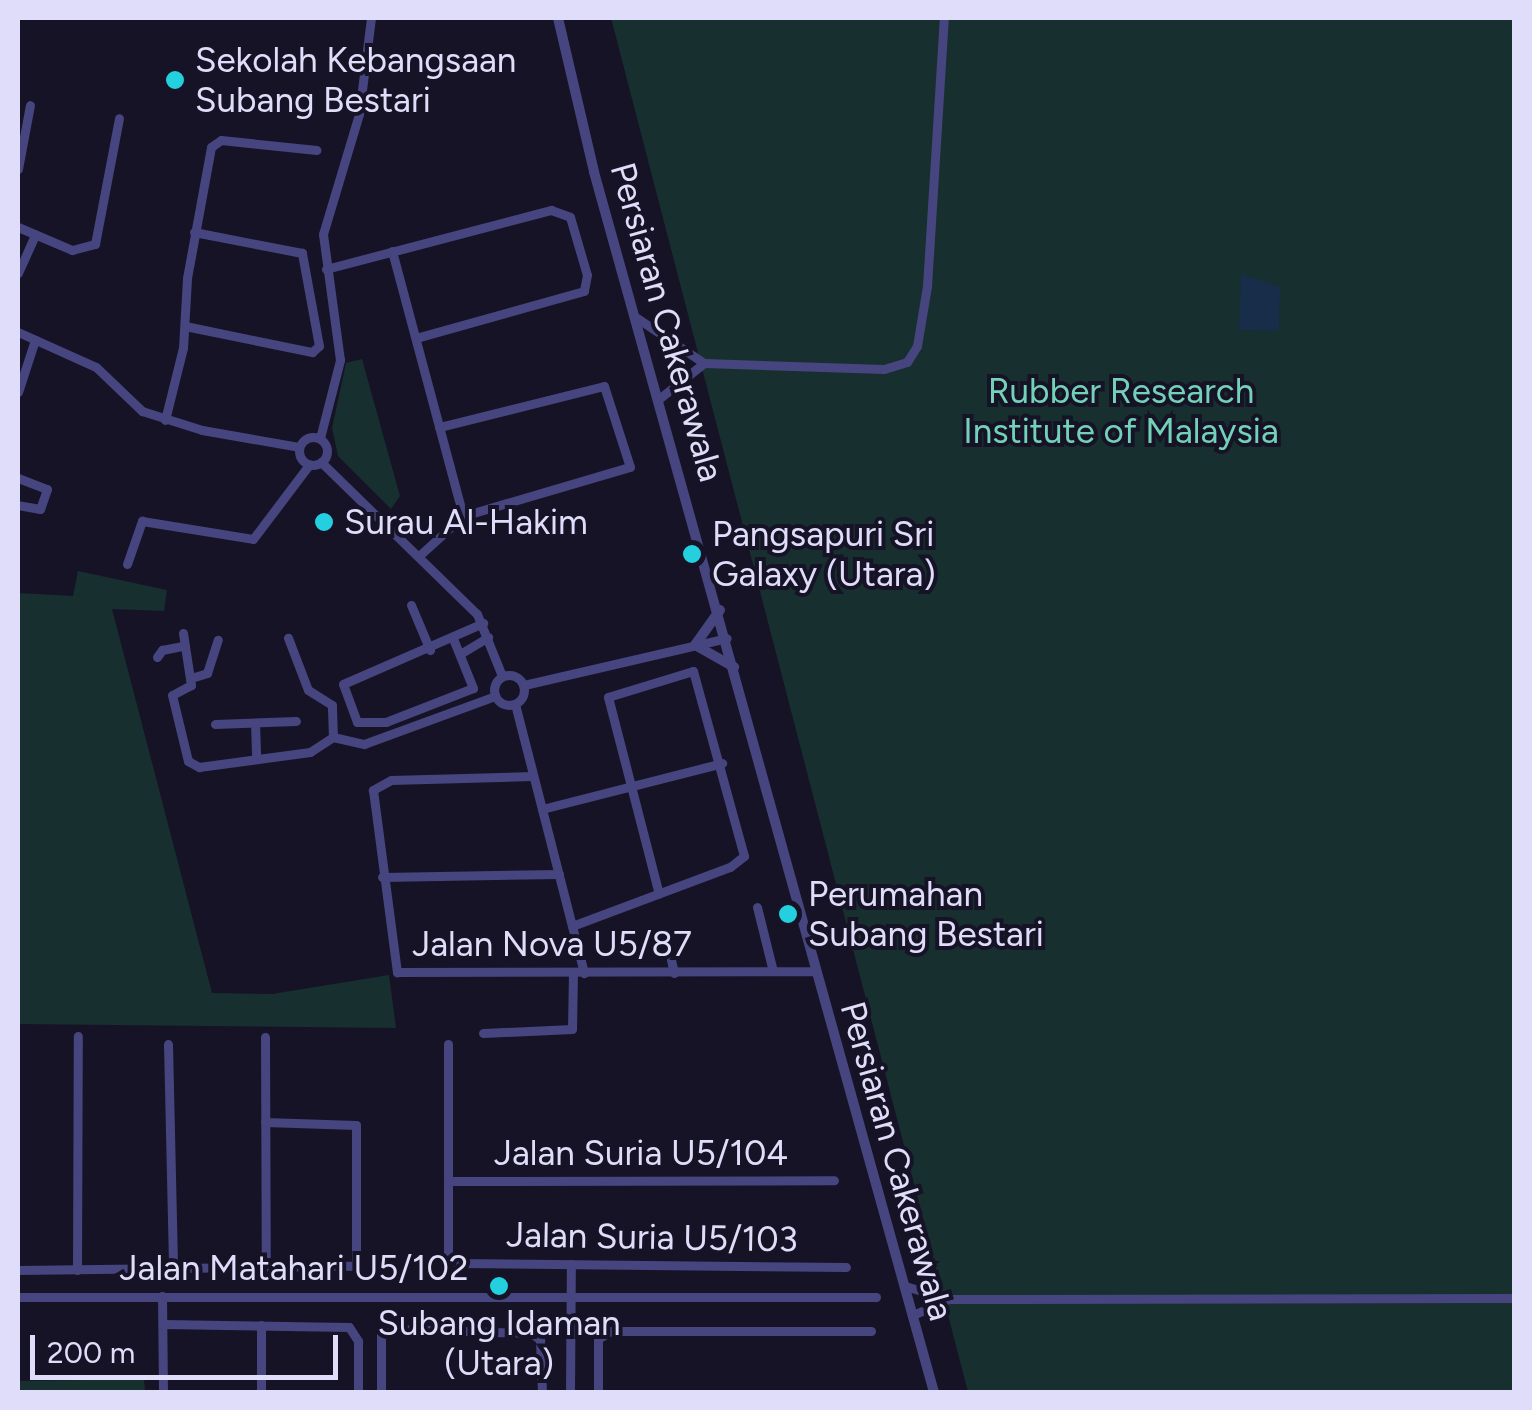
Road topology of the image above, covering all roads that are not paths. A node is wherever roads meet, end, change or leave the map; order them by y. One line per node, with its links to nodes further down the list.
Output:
1 (371, 18): 13 (street)
2 (558, 18): 15 (street, Persiaran Cakerawala)
3 (944, 18): 20 (street)
4 (30, 105): 6 (street)
5 (120, 118): 11 (street)
6 (21, 127): 8 (street)
7 (316, 150): 10 (street)
8 (18, 169)
9 (18, 228): 11 (street)
10 (194, 232): 16 (street); 16 (street)
11 (34, 235): 14 (street)
12 (392, 252): 13 (street); 18 (street); 18 (street)
13 (326, 268): 25 (street)
14 (18, 274)
15 (637, 318): 20 (street); 22 (street, Persiaran Cakerawala)
16 (185, 326): 23 (street)
17 (18, 332): 19 (street)
18 (416, 338): 24 (street)
19 (34, 340): 21 (street); 23 (street)
20 (704, 364): 22 (street)
21 (18, 392)
22 (660, 398): 35 (street, Persiaran Cakerawala)
23 (165, 420): 26 (street)
24 (439, 427): 31 (street); 31 (street)
25 (320, 438): 26 (street); 27 (street)
26 (299, 447): 28 (street)
27 (322, 462): 28 (street); 32 (street)
28 (309, 464): 33 (street)
29 (18, 478): 30 (street)
30 (18, 505)
31 (463, 516): 32 (street)
32 (421, 554): 36 (street)
33 (126, 564)
34 (411, 605): 45 (street)
35 (720, 610): 40 (street, Persiaran Cakerawala); 43 (street)
36 (483, 624): 38 (street); 42 (street)
37 (183, 633): 44 (street)
38 (488, 636): 46 (street); 49 (street)
39 (288, 638): 57 (street)
40 (727, 638): 43 (street); 48 (street, Persiaran Cakerawala)
41 (218, 640): 50 (street)
42 (454, 642): 45 (street); 46 (street)
43 (695, 645): 48 (street); 51 (street)
44 (182, 646): 47 (street); 50 (street)
45 (430, 650): 46 (street)
46 (460, 654)
47 (158, 658)
48 (735, 667): 69 (street, Persiaran Cakerawala)
49 (502, 676): 51 (street); 52 (street)
50 (191, 678): 58 (street)
51 (524, 685): 53 (street)
52 (495, 696): 53 (street); 57 (street)
53 (515, 704): 60 (street)
54 (296, 722): 55 (street)
55 (255, 723): 56 (street); 58 (street)
56 (215, 724)
57 (333, 737): 58 (street)
58 (256, 755)
59 (722, 763): 61 (street); 61 (street); 65 (street)
60 (533, 776): 62 (street); 64 (street, Jalan Nova U5/87)
61 (632, 787): 62 (street); 65 (street)
62 (542, 809): 63 (street)
63 (558, 874): 64 (street); 67 (street)
64 (382, 877): 71 (street, Jalan Nova U5/87)
65 (659, 894): 67 (street)
66 (757, 907): 70 (street)
67 (572, 926): 71 (street)
68 (665, 933): 72 (street)
69 (813, 970): 70 (street, Jalan Nova U5/87); 87 (street, Persiaran Cakerawala)
70 (773, 971): 72 (street, Jalan Nova U5/87)
71 (578, 973): 72 (street, Jalan Nova U5/87); 73 (street)
72 (674, 973)
73 (484, 1033)
74 (78, 1036): 84 (street)
75 (265, 1037): 78 (street)
76 (168, 1044): 85 (street)
77 (448, 1044): 80 (street)
78 (265, 1122): 86 (street); 86 (street)
79 (834, 1180): 80 (street, Jalan Suria U5/104)
80 (448, 1181): 81 (street, Jalan Suria U5/103)
81 (570, 1264): 82 (street, Jalan Suria U5/103); 88 (street)
82 (846, 1267)
83 (18, 1270): 84 (street)
84 (77, 1270): 85 (street)
85 (173, 1270): 86 (street)
86 (266, 1270)
87 (905, 1286): 93 (street); 94 (street, Persiaran Cakerawala)
88 (570, 1294): 89 (street, Jalan Matahari U5/102); 91 (street, Jalan Matahari U5/102); 103 (street)
89 (162, 1296): 90 (street, Jalan Matahari U5/102); 95 (street)
90 (18, 1297)
91 (876, 1297)
92 (1514, 1298): 93 (street)
93 (949, 1299): 94 (street)
94 (913, 1315): 105 (street, Persiaran Cakerawala)
95 (162, 1324): 96 (street); 98 (street)
96 (261, 1325): 99 (street); 100 (street)
97 (870, 1331): 104 (street)
98 (163, 1392)
99 (261, 1392)
100 (358, 1392)
101 (381, 1392): 102 (street)
102 (542, 1392)
103 (570, 1392)
104 (598, 1392)
105 (934, 1392)

